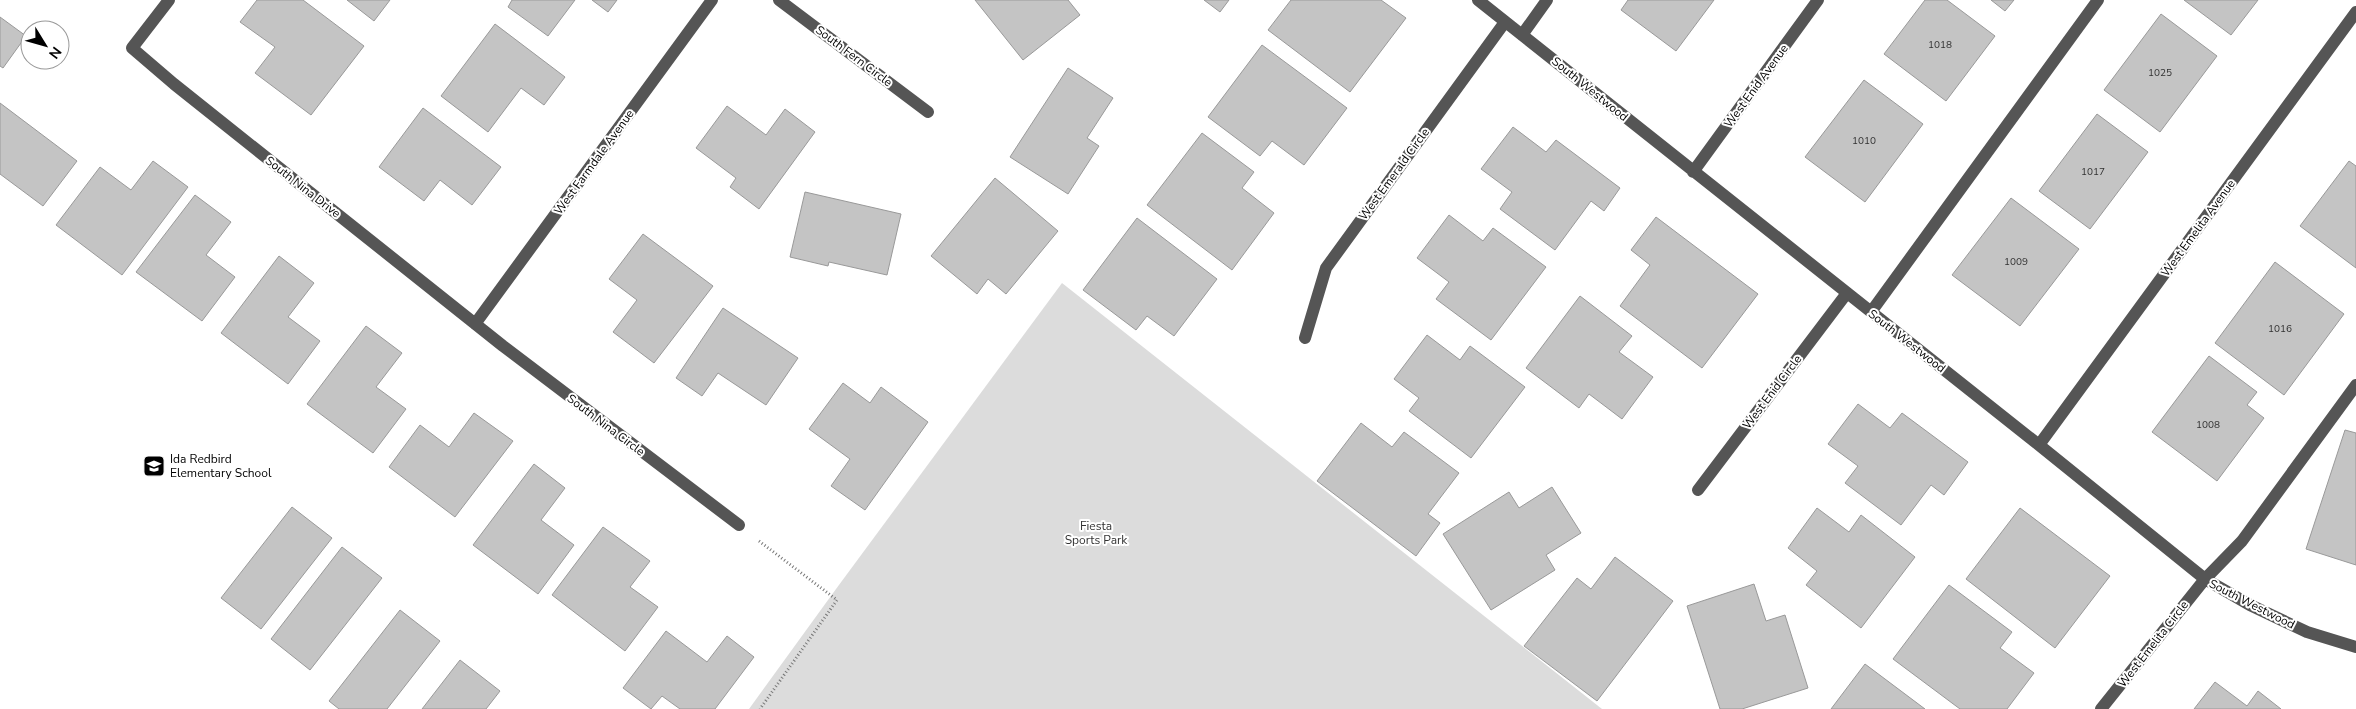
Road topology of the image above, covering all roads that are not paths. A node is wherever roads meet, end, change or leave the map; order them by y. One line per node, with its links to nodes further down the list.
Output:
1 (169, 0): 15 (street, South Nina Drive)
2 (712, 0): 15 (street, West Farmdale Avenue)
3 (779, 0): 11 (street, South Fern Circle)
4 (1478, 0): 9 (street, South Westwood)
5 (1547, 0): 10 (street)
6 (1818, 0): 12 (street, West Enid Avenue)
7 (2098, 0): 14 (street)
8 (2356, 12): 18 (street, West Emelita Avenue)
9 (1505, 22): 10 (street, South Westwood); 16 (street, West Emerald Circle)
10 (1522, 35): 12 (street, South Westwood)
11 (928, 112)
12 (1694, 172): 13 (street, South Westwood)
13 (1847, 293): 14 (street, South Westwood); 19 (street, West Enid Circle)
14 (1871, 312): 18 (street, South Westwood)
15 (475, 324): 20 (street, South Nina Circle)
16 (1305, 338)
17 (2356, 385): 21 (street, West Emelita Circle)
18 (2039, 445): 21 (street, South Westwood)
19 (1698, 490)
20 (739, 525)
21 (2205, 579): 22 (street, South Westwood); 23 (street, West Emelita Circle)
22 (2356, 647)
23 (2102, 709)

